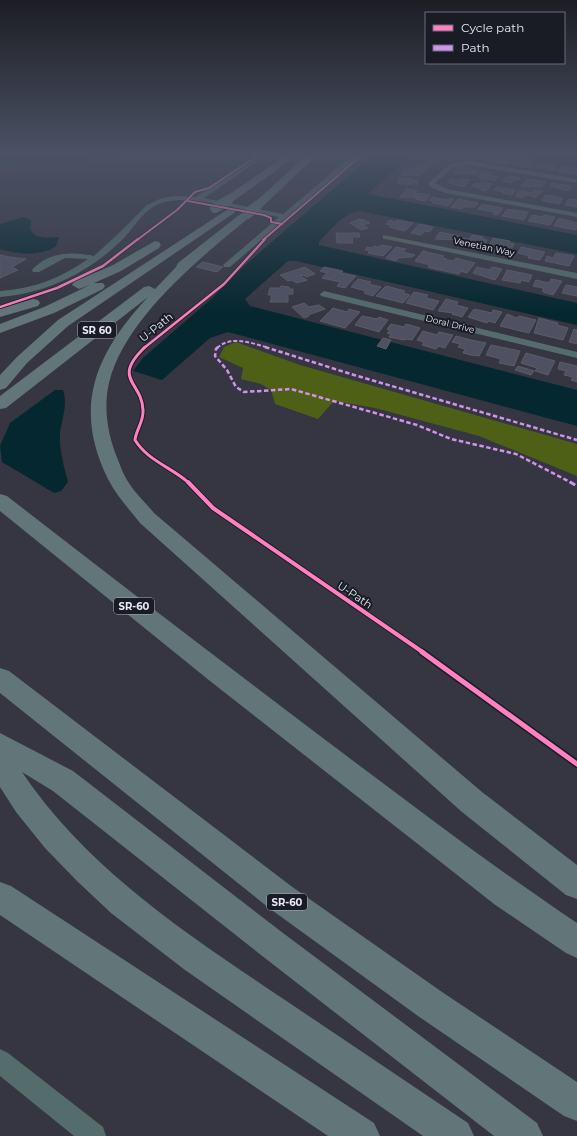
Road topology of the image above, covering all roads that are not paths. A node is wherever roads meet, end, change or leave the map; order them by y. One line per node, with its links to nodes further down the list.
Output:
1 (138, 207): 9 (street)
2 (150, 207): 15 (street)
3 (226, 207): 24 (highway); 25 (highway); 27 (highway)
4 (242, 207): 10 (street)
5 (256, 207): 14 (highway, SR 60, bridge)
6 (296, 207): 10 (street)
7 (533, 207): 8 (street)
8 (577, 215)
9 (128, 216)
10 (285, 216): 17 (street)
11 (386, 237): 20 (street, Venetian Way)
12 (96, 246): 13 (street)
13 (83, 256): 15 (street); 16 (street); 19 (street)
14 (193, 257): 28 (highway, SR 60); 33 (highway)
15 (94, 258): 22 (street)
16 (73, 262)
17 (227, 265)
18 (63, 268): 21 (street)
19 (36, 270)
20 (577, 276)
21 (0, 287)
22 (0, 294)
23 (324, 294): 26 (street, Doral Drive)
24 (0, 313)
25 (0, 329)
26 (577, 355)
27 (2, 383)
28 (0, 404)
29 (0, 501): 35 (highway, SR-60 / SR-60)
30 (4, 682): 37 (highway, SR-60 / SR-60)
31 (0, 745): 41 (highway)
32 (0, 763): 40 (highway)
33 (577, 884)
34 (0, 897): 39 (highway)
35 (571, 940)
36 (0, 1061): 38 (street)
37 (577, 1103)
38 (94, 1136)
39 (361, 1136)
40 (456, 1136)
41 (524, 1136)

